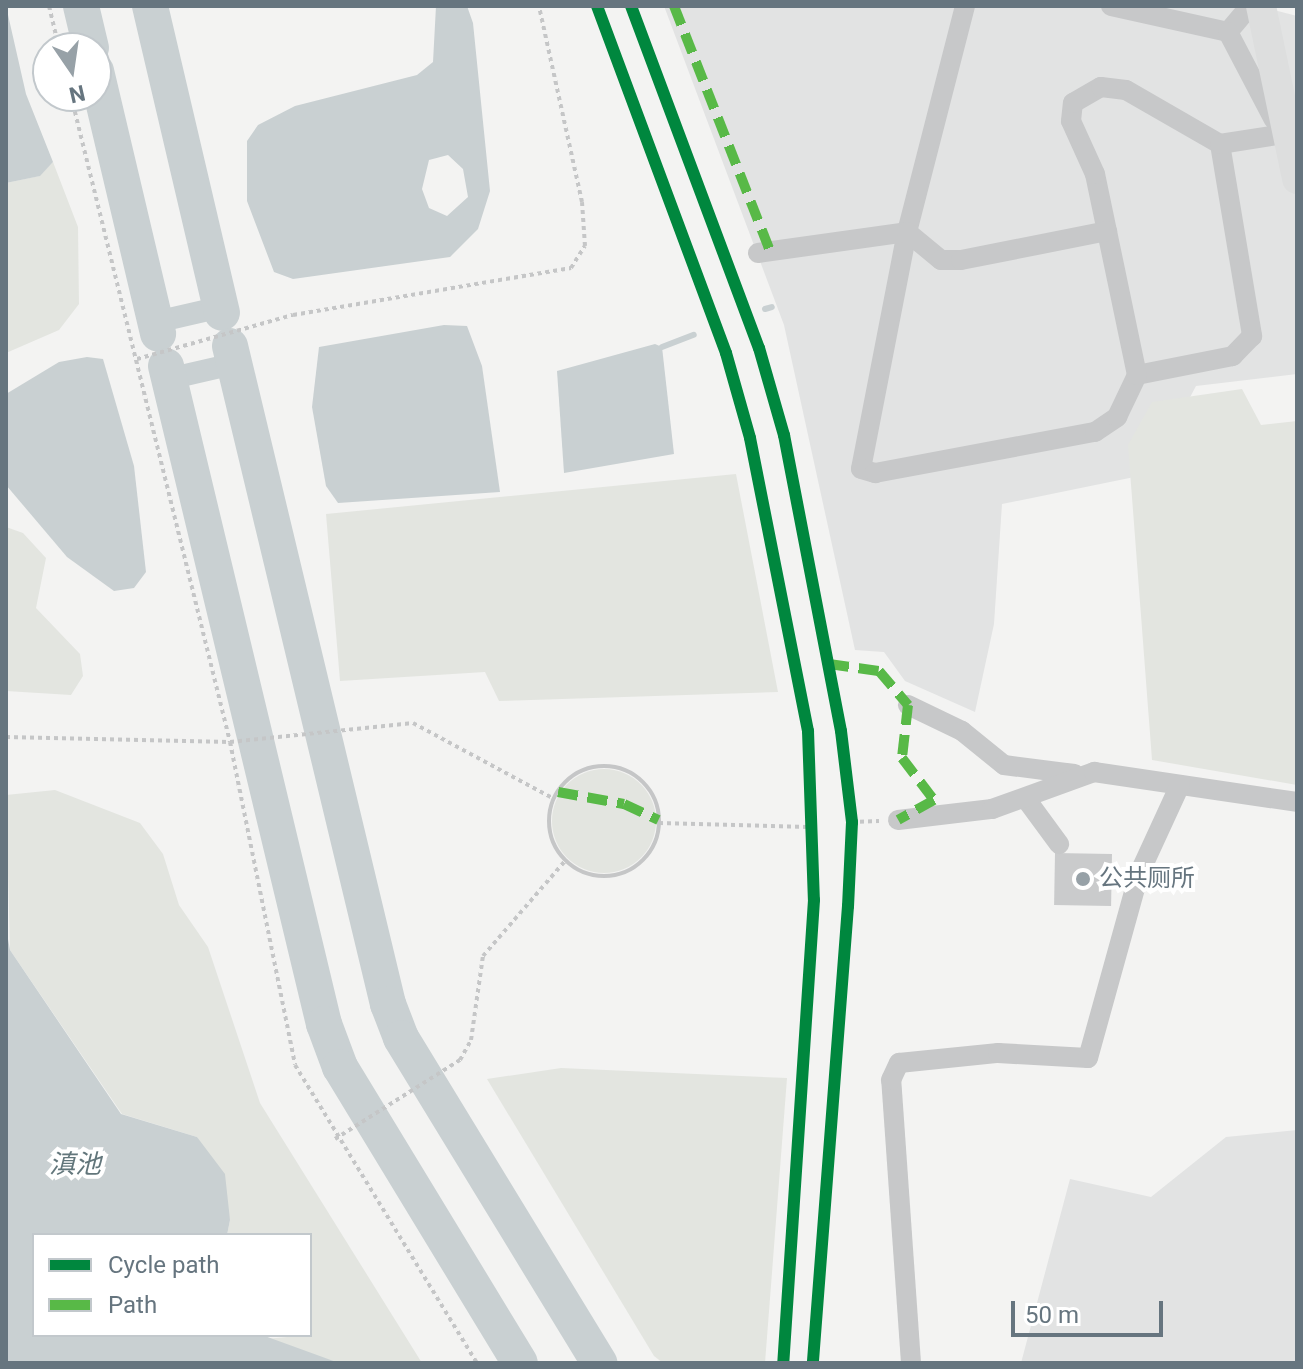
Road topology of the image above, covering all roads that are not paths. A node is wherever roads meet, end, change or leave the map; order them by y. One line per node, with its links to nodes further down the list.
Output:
1 (965, 6): 12 (street)
2 (1111, 6): 6 (street)
3 (1250, 6): 6 (street)
4 (1261, 6): 10 (highway)
5 (1278, 6): 7 (highway)
6 (1228, 32): 8 (street)
7 (1297, 100)
8 (1288, 133): 9 (street)
9 (1220, 144): 11 (street); 14 (street)
10 (1297, 179)
11 (1107, 231): 12 (street); 14 (street)
12 (907, 232): 13 (street); 14 (street)
13 (758, 253)
14 (1137, 375)
15 (908, 705): 16 (street)
16 (1094, 772): 17 (street); 18 (street)
17 (1180, 785): 19 (street); 22 (street)
18 (1026, 799): 20 (street); 21 (street)
19 (1297, 802)
20 (898, 820)
21 (1059, 844)
22 (911, 1363)

